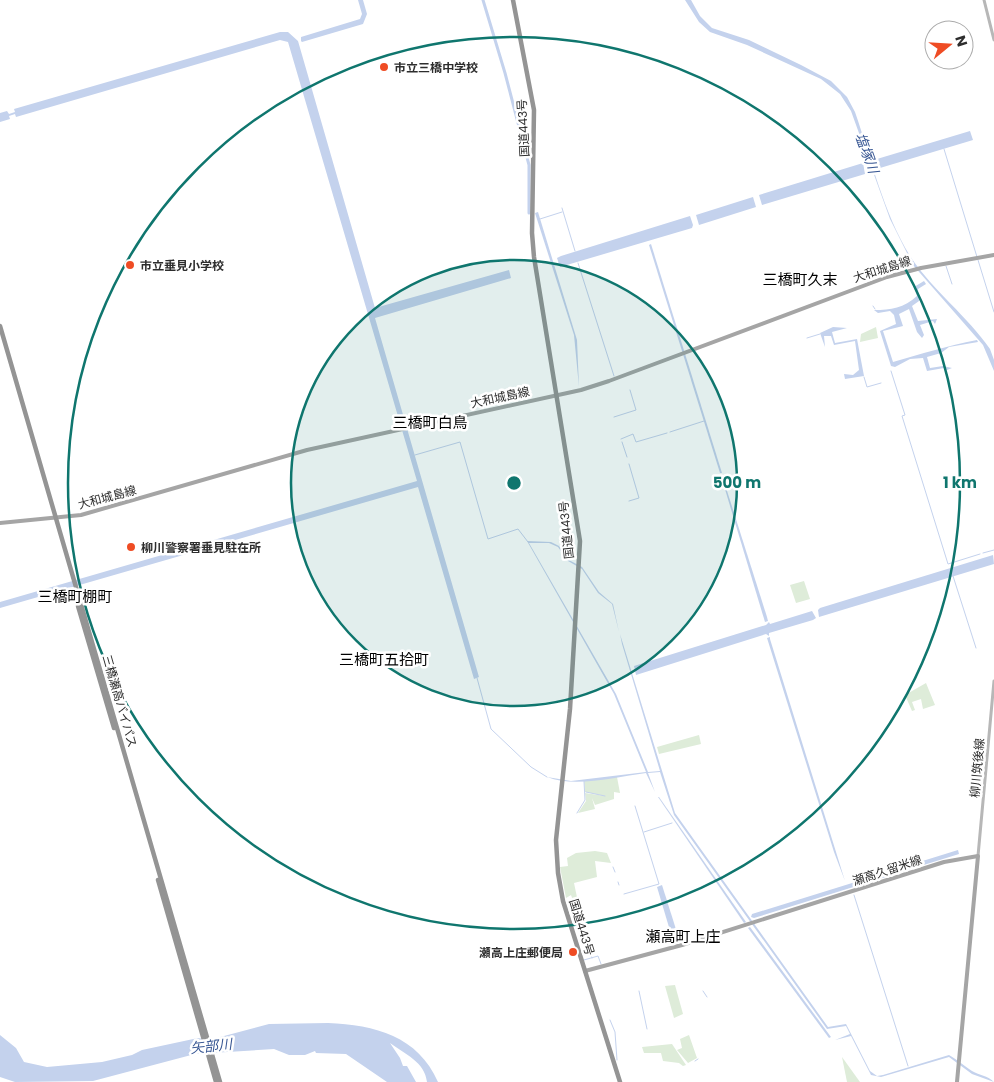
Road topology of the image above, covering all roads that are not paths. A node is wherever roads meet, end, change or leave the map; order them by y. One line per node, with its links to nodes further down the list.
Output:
1 (513, 0): 7 (highway, 国道443号)
2 (984, 0): 3 (main road)
3 (994, 40)
4 (994, 255): 7 (main road, 大和城島線)
5 (0, 326): 8 (highway, 三橋瀬高バイパス)
6 (0, 336): 8 (highway, 三橋瀬高バイパス)
7 (557, 395): 8 (main road, 大和城島線); 12 (highway, 国道443号)
8 (54, 518): 9 (main road, 大和城島線); 13 (highway, 三橋瀬高バイパス)
9 (0, 523)
10 (994, 681): 11 (main road, 柳川筑後線)
11 (978, 856): 12 (main road, 瀬高久留米線); 17 (main road)
12 (585, 972): 16 (highway, 国道443号)
13 (199, 1017): 14 (highway, 三橋瀬高バイパス); 15 (highway, 三橋瀬高バイパス)
14 (216, 1082)
15 (220, 1082)
16 (620, 1082)
17 (957, 1082)

